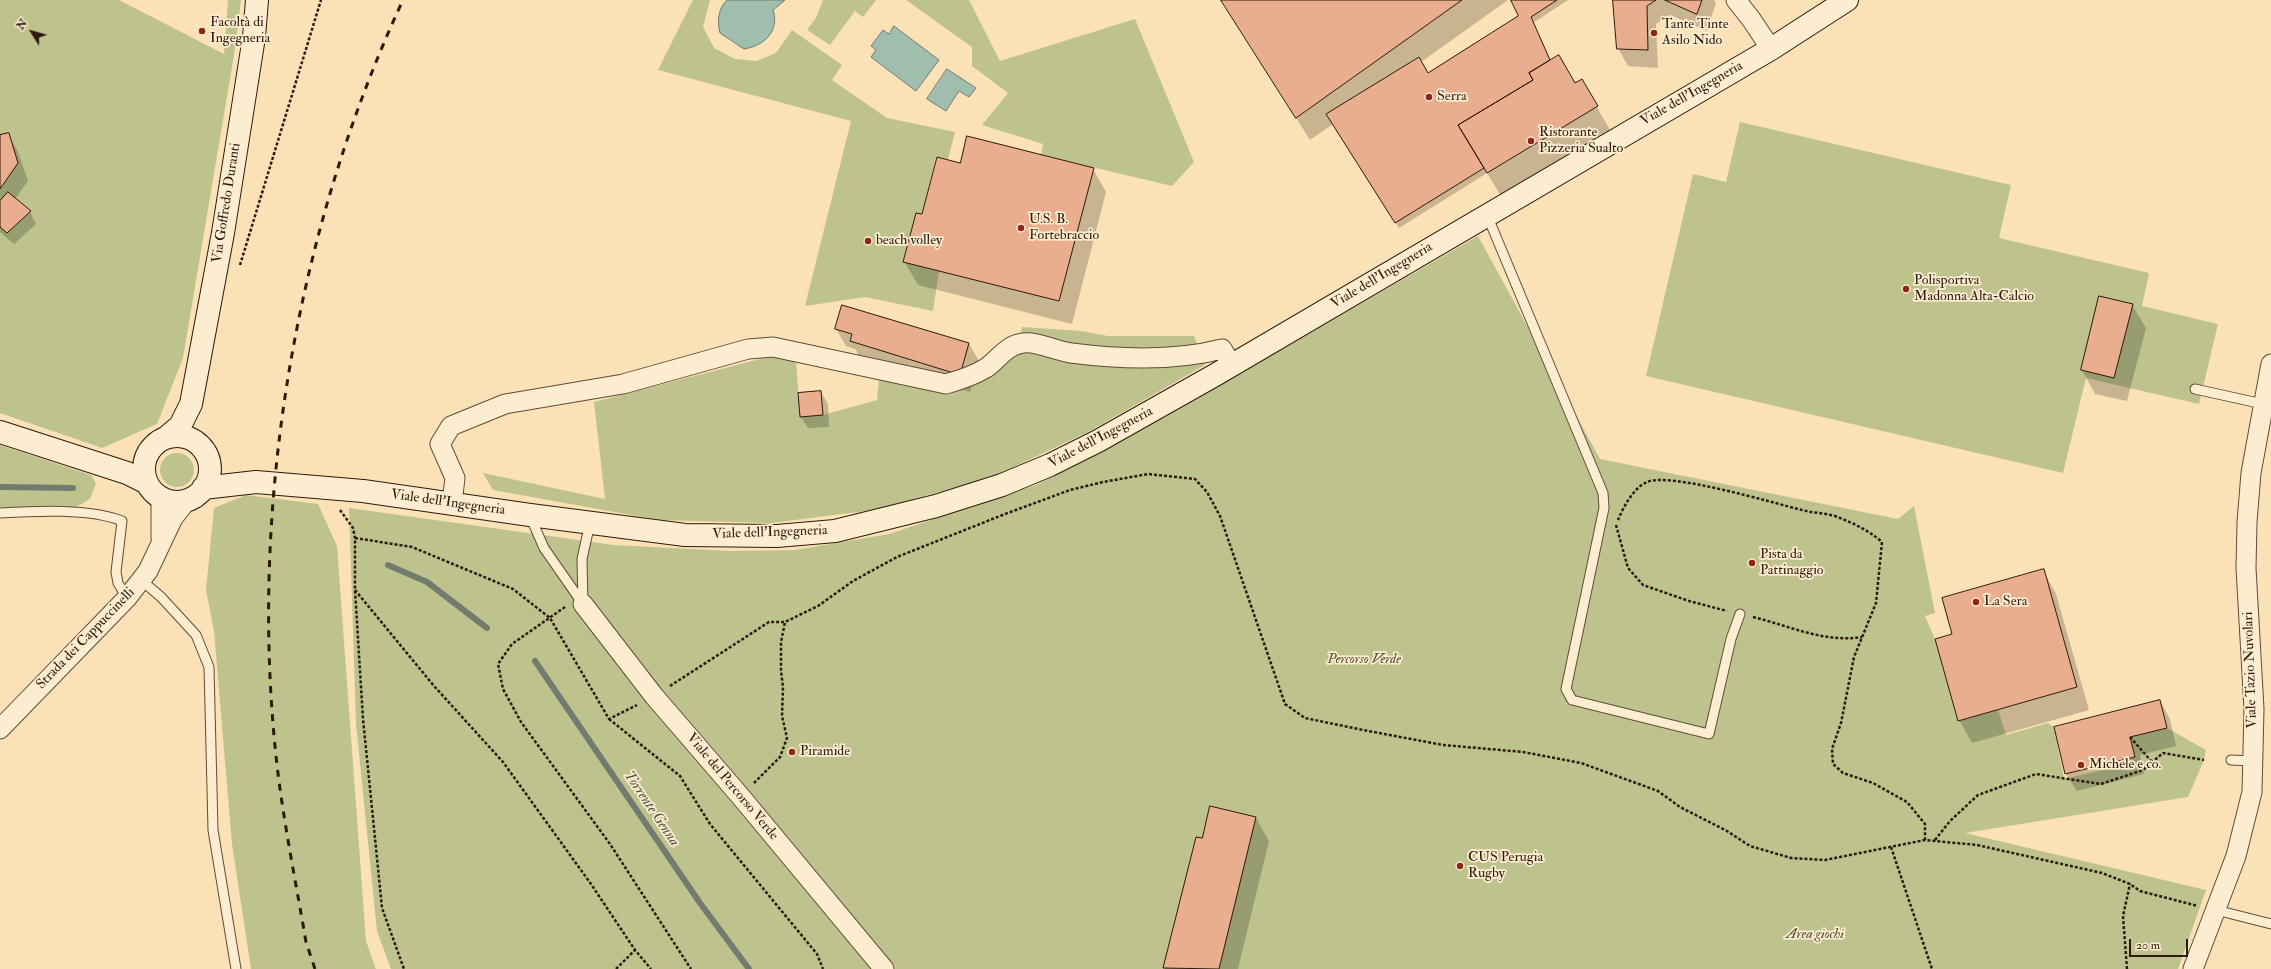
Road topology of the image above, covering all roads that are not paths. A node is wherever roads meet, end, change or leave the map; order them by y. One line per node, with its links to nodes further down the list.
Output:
1 (257, 0): 9 (street, Via Goffredo Duranti)
2 (1736, 0): 4 (street)
3 (1847, 0): 4 (street, Viale dell'Ingegneria)
4 (1771, 49): 5 (street, Viale dell'Ingegneria)
5 (1487, 214): 7 (street, Viale dell'Ingegneria); 27 (lane)
6 (2271, 364): 10 (street, Viale Tazio Nuvolari)
7 (1232, 365): 19 (street); 22 (street, Viale dell'Ingegneria)
8 (2195, 389): 10 (lane)
9 (191, 404): 12 (street, Via Goffredo Duranti); 14 (street, Via Goffredo Duranti)
10 (2263, 404): 30 (street, Viale Tazio Nuvolari)
11 (0, 432): 15 (street)
12 (167, 437): 13 (street); 14 (street)
13 (149, 450): 15 (street); 17 (street)
14 (203, 451): 16 (street, Viale dell'Ingegneria); 18 (street)
15 (94, 461): 17 (street)
16 (256, 482): 18 (street, Viale dell'Ingegneria); 19 (street, Viale dell'Ingegneria)
17 (154, 490): 18 (street); 23 (street, Strada dei Cappuccinelli)
18 (196, 494): 23 (street, Strada dei Cappuccinelli)
19 (452, 503): 21 (street, Viale dell'Ingegneria)
20 (0, 513): 25 (lane)
21 (530, 515): 22 (street, Viale dell'Ingegneria); 26 (lane, Viale del Percorso Verde)
22 (590, 523): 26 (lane)
23 (161, 541): 24 (street, Strada dei Cappuccinelli)
24 (141, 580): 25 (street, Strada dei Cappuccinelli); 33 (lane)
25 (127, 598): 28 (street, Strada dei Cappuccinelli)
26 (575, 605): 34 (street, Viale del Percorso Verde)
27 (1740, 614)
28 (0, 729)
29 (2231, 760): 30 (lane)
30 (2252, 761): 31 (street, Viale Tazio Nuvolari)
31 (2216, 910): 32 (lane); 35 (street, Viale Tazio Nuvolari)
32 (2271, 924)
33 (236, 969)
34 (884, 969)
35 (2193, 969)

